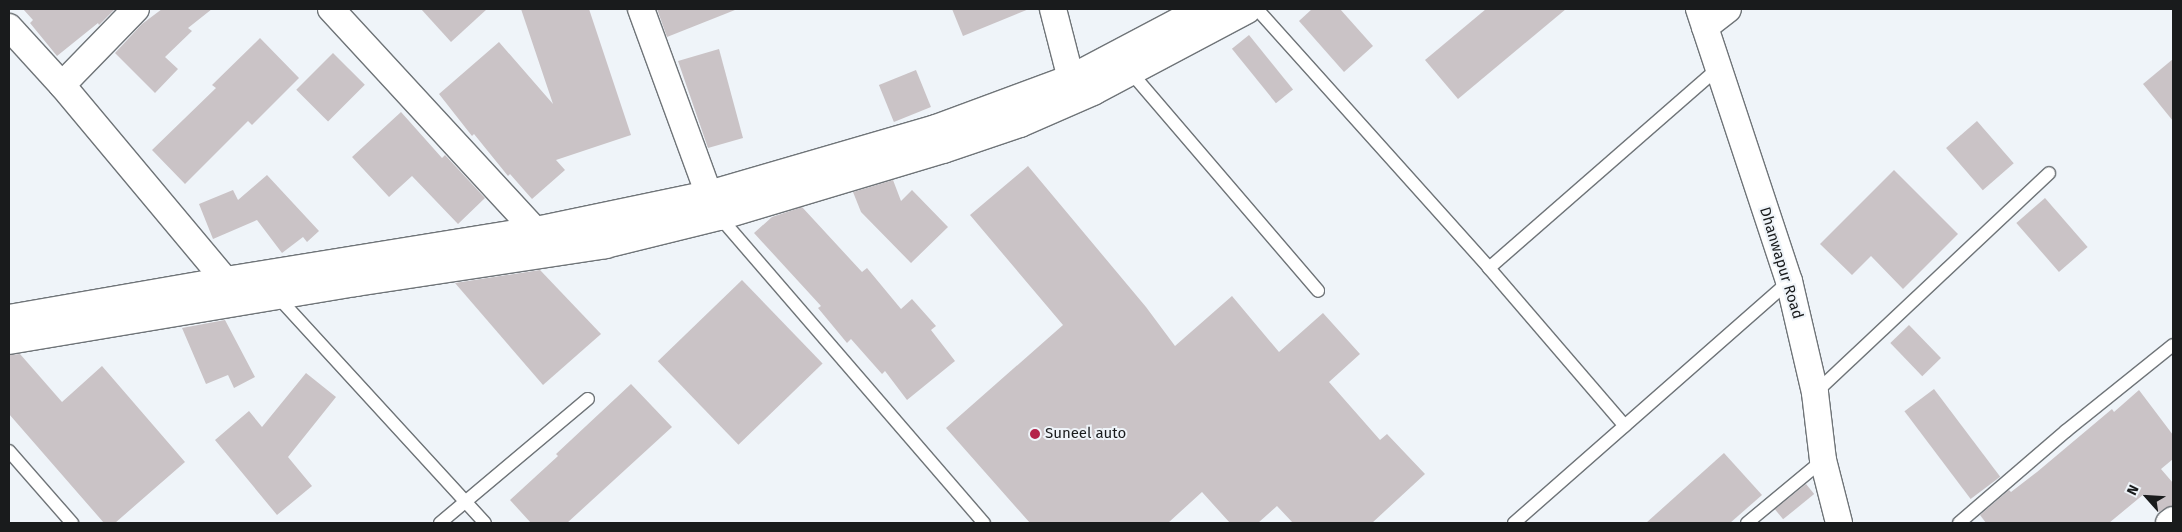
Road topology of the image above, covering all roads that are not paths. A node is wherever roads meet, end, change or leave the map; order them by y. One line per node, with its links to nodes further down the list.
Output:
1 (136, 9): 14 (street)
2 (331, 9): 18 (street)
3 (641, 9): 17 (street)
4 (1053, 9): 13 (street)
5 (1204, 9): 11 (street)
6 (1247, 9): 11 (street)
7 (1257, 9): 19 (lane)
8 (1728, 9): 9 (street)
9 (1702, 18): 12 (street, Dhanwapur Road)
10 (9, 27): 14 (street)
11 (1124, 63): 13 (street); 15 (street); 21 (lane)
12 (1718, 68): 19 (lane); 20 (street, Dhanwapur Road)
13 (1071, 79): 15 (street)
14 (62, 85): 22 (street)
15 (939, 139): 17 (street)
16 (2049, 173): 28 (lane)
17 (714, 205): 18 (street); 38 (lane)
18 (541, 242): 22 (street); 23 (street)
19 (1489, 268): 30 (lane)
20 (1789, 281): 28 (street, Dhanwapur Road); 30 (lane)
21 (1318, 291)
22 (229, 292): 23 (street); 24 (street)
23 (276, 295): 33 (lane)
24 (97, 315): 25 (street); 26 (street)
25 (9, 319)
26 (9, 340)
27 (2173, 345): 42 (lane)
28 (1815, 393): 32 (street, Dhanwapur Road)
29 (588, 398): 33 (lane)
30 (1625, 426): 39 (lane)
31 (9, 451): 35 (lane)
32 (1823, 460): 40 (lane); 41 (street, Dhanwapur Road)
33 (466, 503): 36 (lane); 37 (lane)
34 (2173, 520): 43 (street)
35 (72, 523)
36 (440, 523)
37 (485, 523)
38 (984, 523)
39 (1514, 523)
40 (1746, 523)
41 (1839, 523)
42 (1959, 523)
43 (2169, 523)

